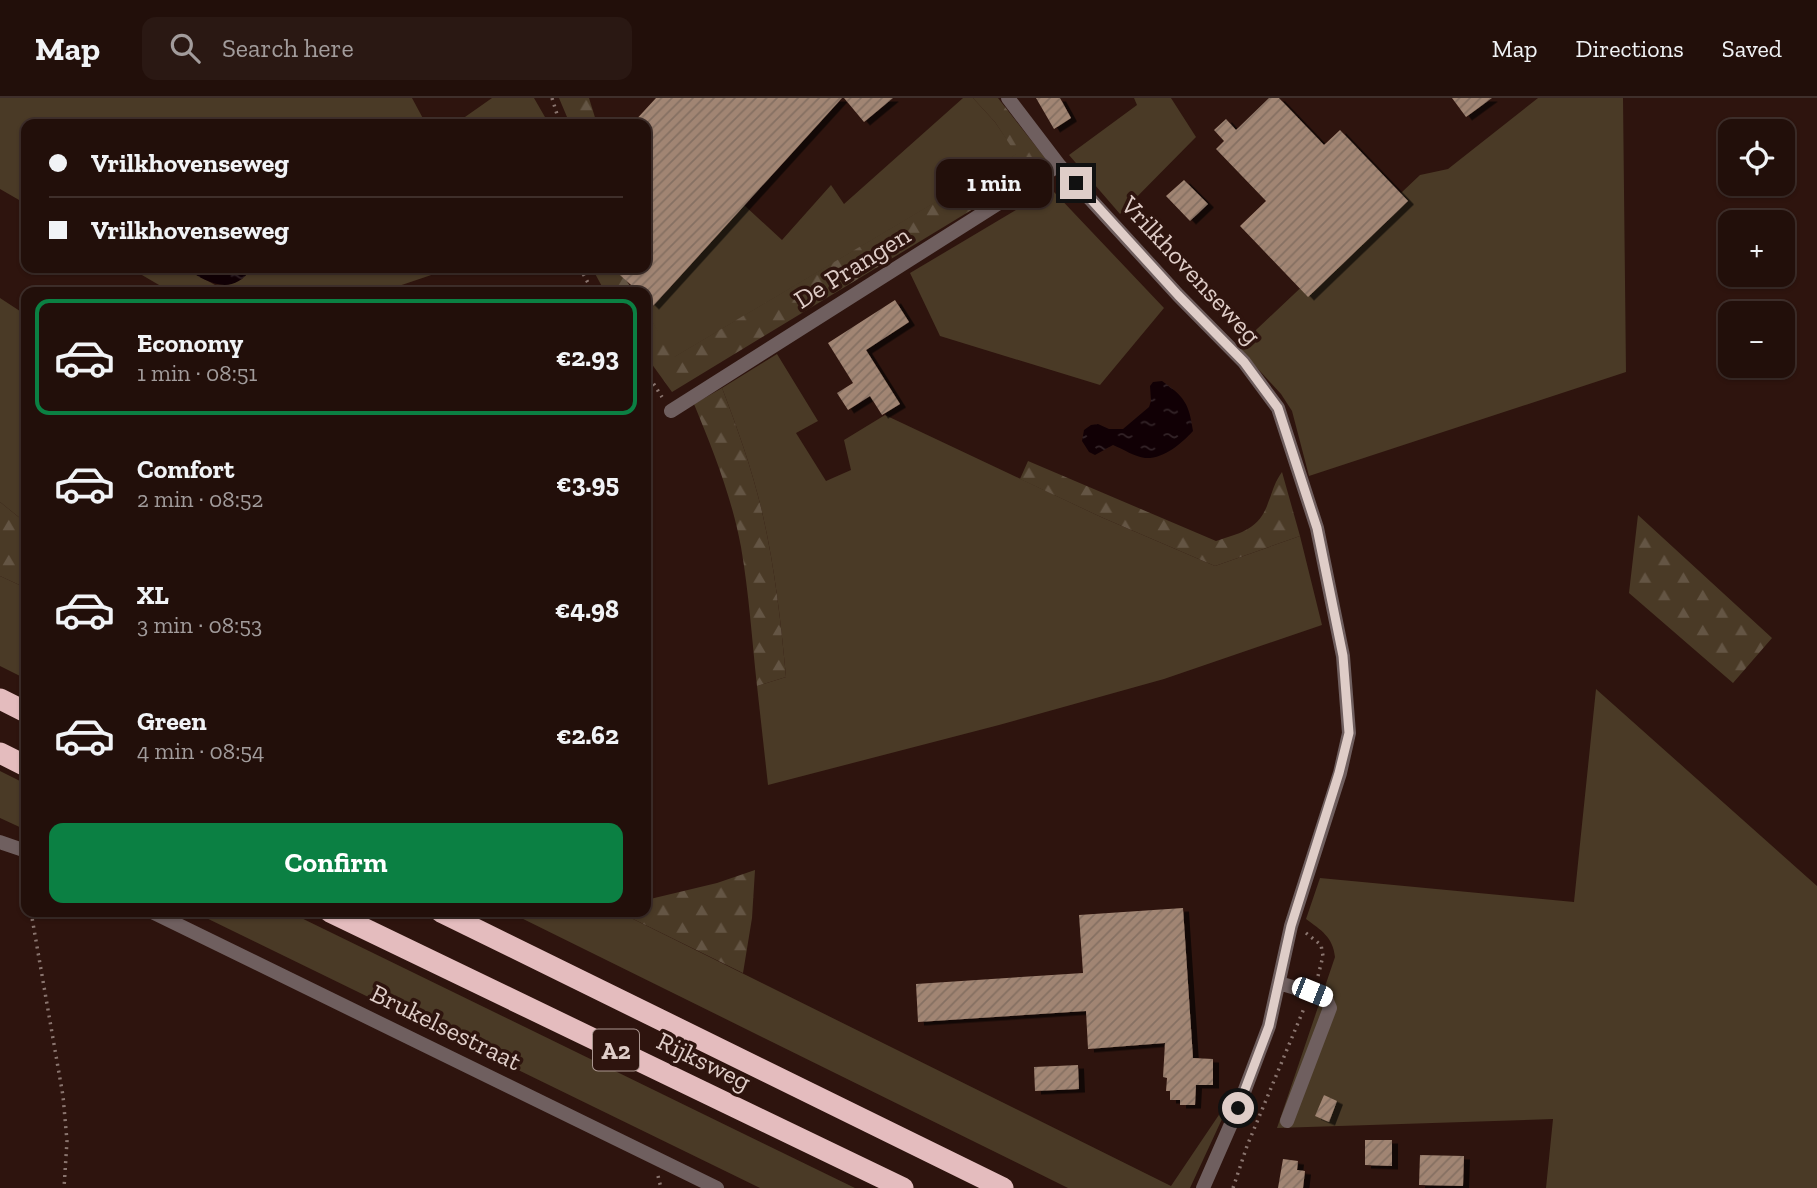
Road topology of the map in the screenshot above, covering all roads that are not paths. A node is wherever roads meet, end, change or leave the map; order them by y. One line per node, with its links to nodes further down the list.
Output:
1 (1008, 98): 2 (street, Vrilkhovenseweg)
2 (1059, 165): 3 (street, De Prangen); 13 (street, Vrilkhovenseweg)
3 (671, 411)
4 (0, 699): 5 (highway)
5 (21, 710)
6 (0, 753): 7 (highway)
7 (21, 764)
8 (0, 842): 9 (street)
9 (21, 849)
10 (162, 917): 15 (street, Brukelsestraat)
11 (340, 917): 16 (highway, Rijksweg / A2)
12 (451, 917): 17 (highway, Rijksweg / A2)
13 (1279, 983): 14 (street); 18 (street, Vrilkhovenseweg)
14 (1287, 1121)
15 (717, 1188)
16 (903, 1188)
17 (1003, 1188)
18 (1203, 1188)

